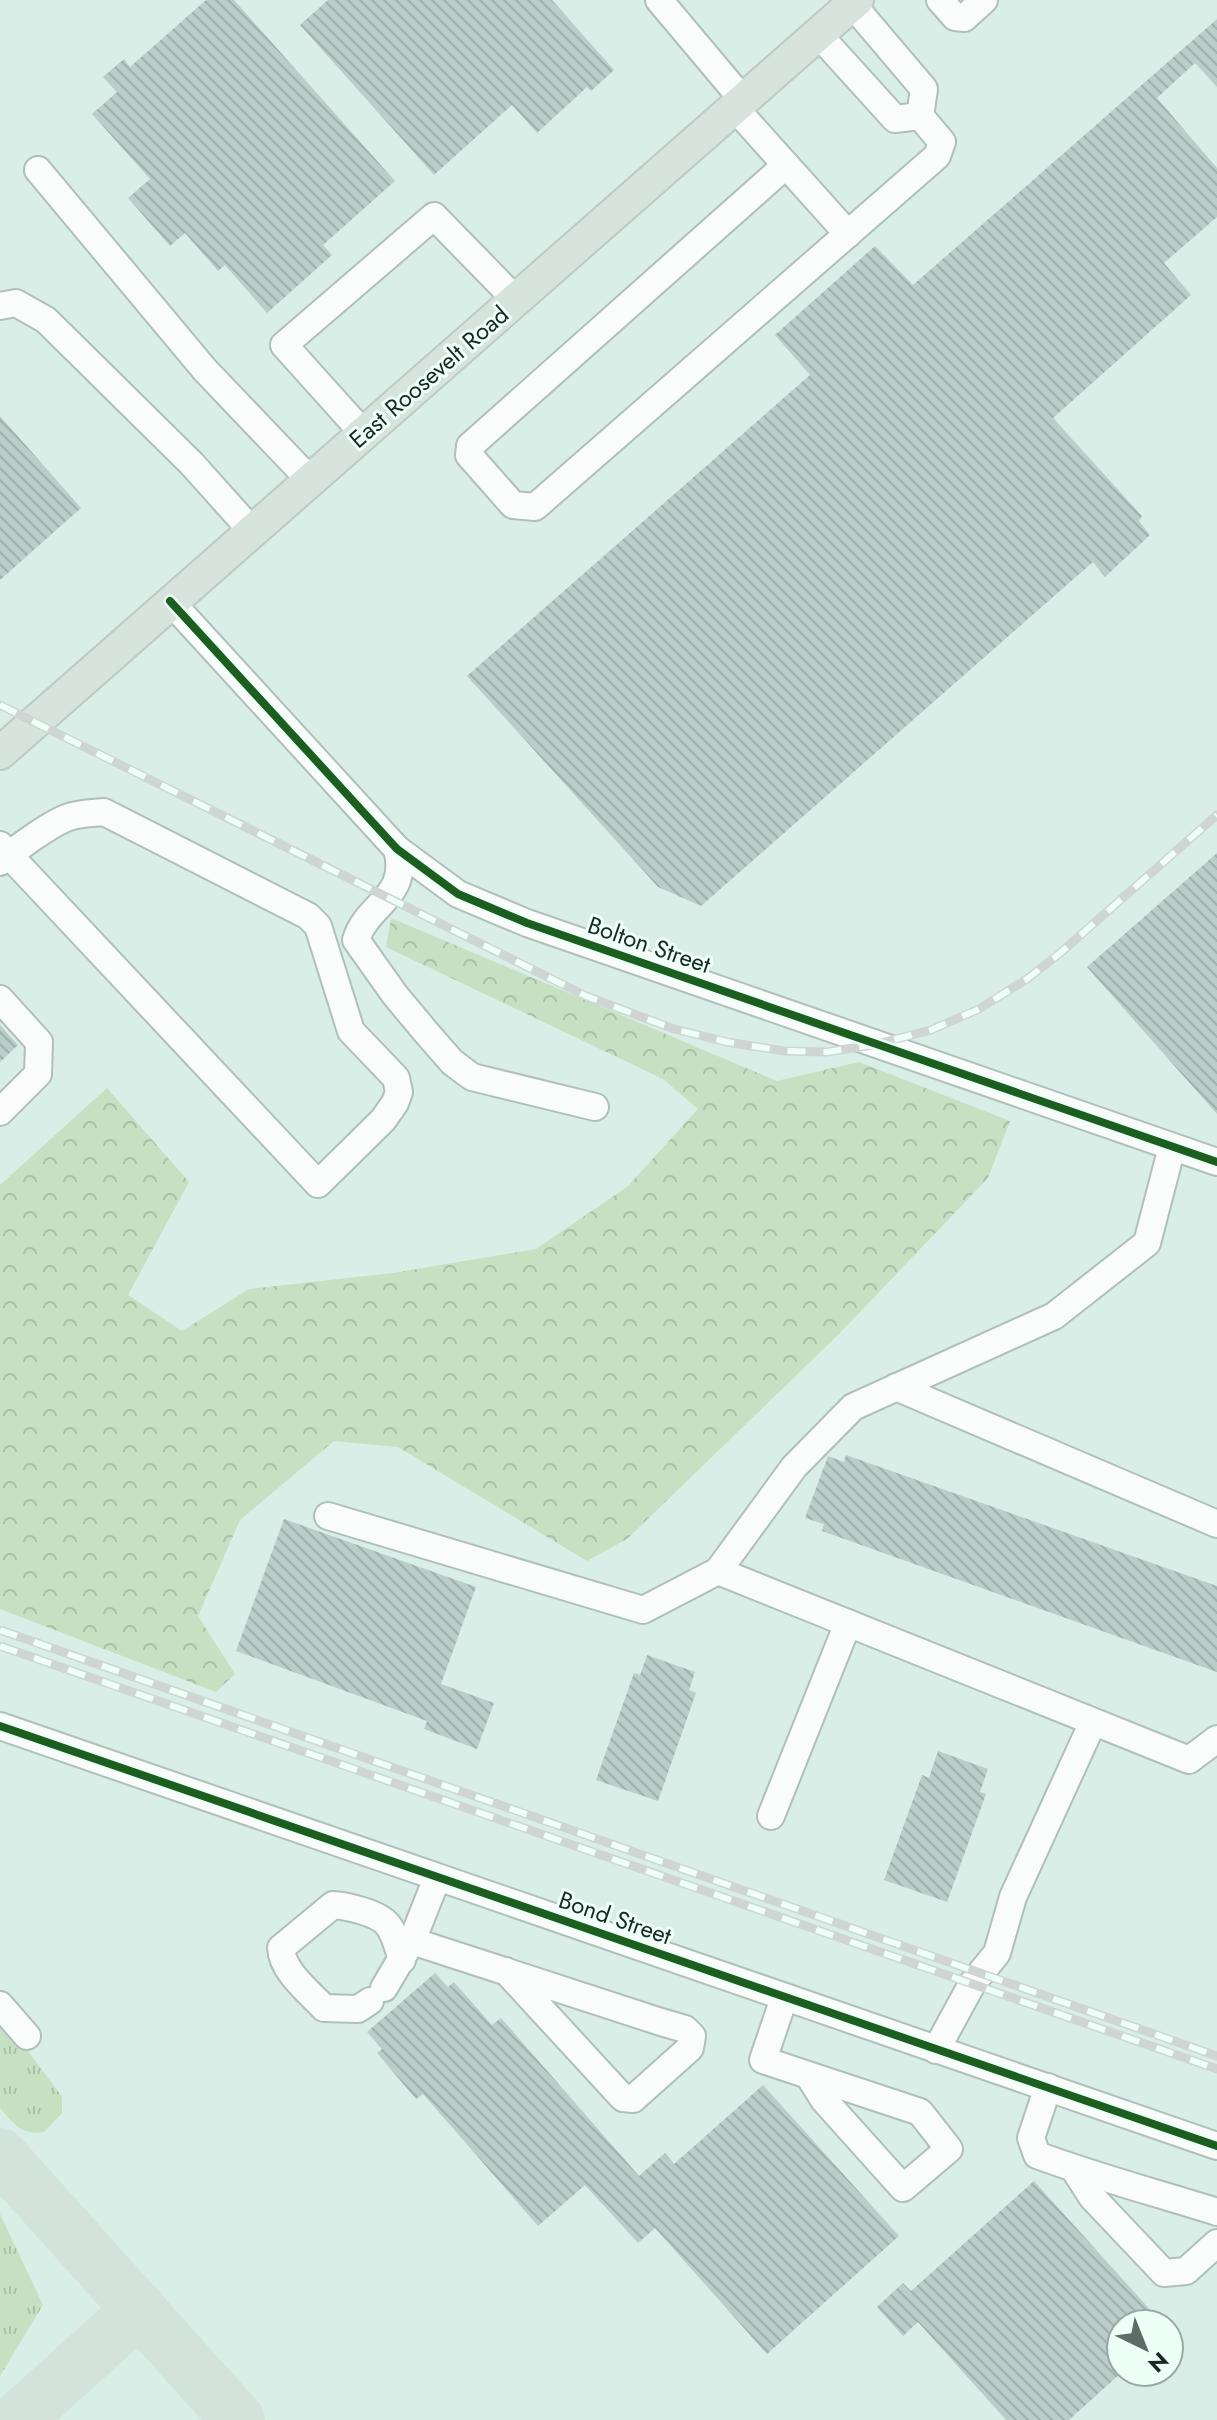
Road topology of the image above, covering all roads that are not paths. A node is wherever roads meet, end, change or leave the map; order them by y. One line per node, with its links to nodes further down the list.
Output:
1 (659, 0): 6 (street)
2 (984, 0): 4 (street)
3 (854, 2): 5 (main road, East Roosevelt Road); 7 (street)
4 (947, 8)
5 (818, 34): 6 (main road, East Roosevelt Road); 7 (street)
6 (739, 104): 8 (street); 11 (main road, East Roosevelt Road)
7 (920, 116): 10 (street)
8 (786, 165): 10 (street); 10 (street)
9 (38, 170): 14 (street)
10 (848, 234)
11 (516, 300): 13 (main road, East Roosevelt Road); 13 (street)
12 (0, 306): 15 (street)
13 (364, 434): 14 (main road, East Roosevelt Road)
14 (310, 480): 15 (main road, East Roosevelt Road)
15 (252, 531): 16 (main road, East Roosevelt Road)
16 (170, 601): 17 (main road, East Roosevelt Road); 18 (street, Bolton Street)
17 (0, 753)
18 (397, 849): 21 (street); 23 (street, Bolton Street)
19 (3, 854): 19 (street)
20 (0, 999): 22 (street)
21 (595, 1107)
22 (0, 1112)
23 (1172, 1147): 24 (street, Bolton Street); 25 (street)
24 (1215, 1158)
25 (896, 1387): 27 (street); 28 (street)
26 (328, 1516): 28 (street)
27 (1217, 1524)
28 (718, 1571): 29 (street)
29 (848, 1623): 30 (street); 33 (street)
30 (1093, 1722): 32 (street); 40 (street)
31 (0, 1726): 34 (street, Bond Street)
32 (1217, 1739)
33 (771, 1816)
34 (437, 1878): 35 (street); 37 (street, Bond Street)
35 (407, 1950): 35 (street); 36 (street)
36 (506, 1971): 36 (street)
37 (784, 1998): 40 (street, Bond Street); 41 (street)
38 (0, 2005): 39 (street)
39 (27, 2036)
40 (936, 2050): 42 (street, Bond Street)
41 (809, 2076): 41 (street)
42 (1048, 2087): 43 (street, Bond Street); 44 (street)
43 (1217, 2146)
44 (1074, 2169): 45 (street); 46 (street)
45 (1217, 2212)
46 (1217, 2243)

